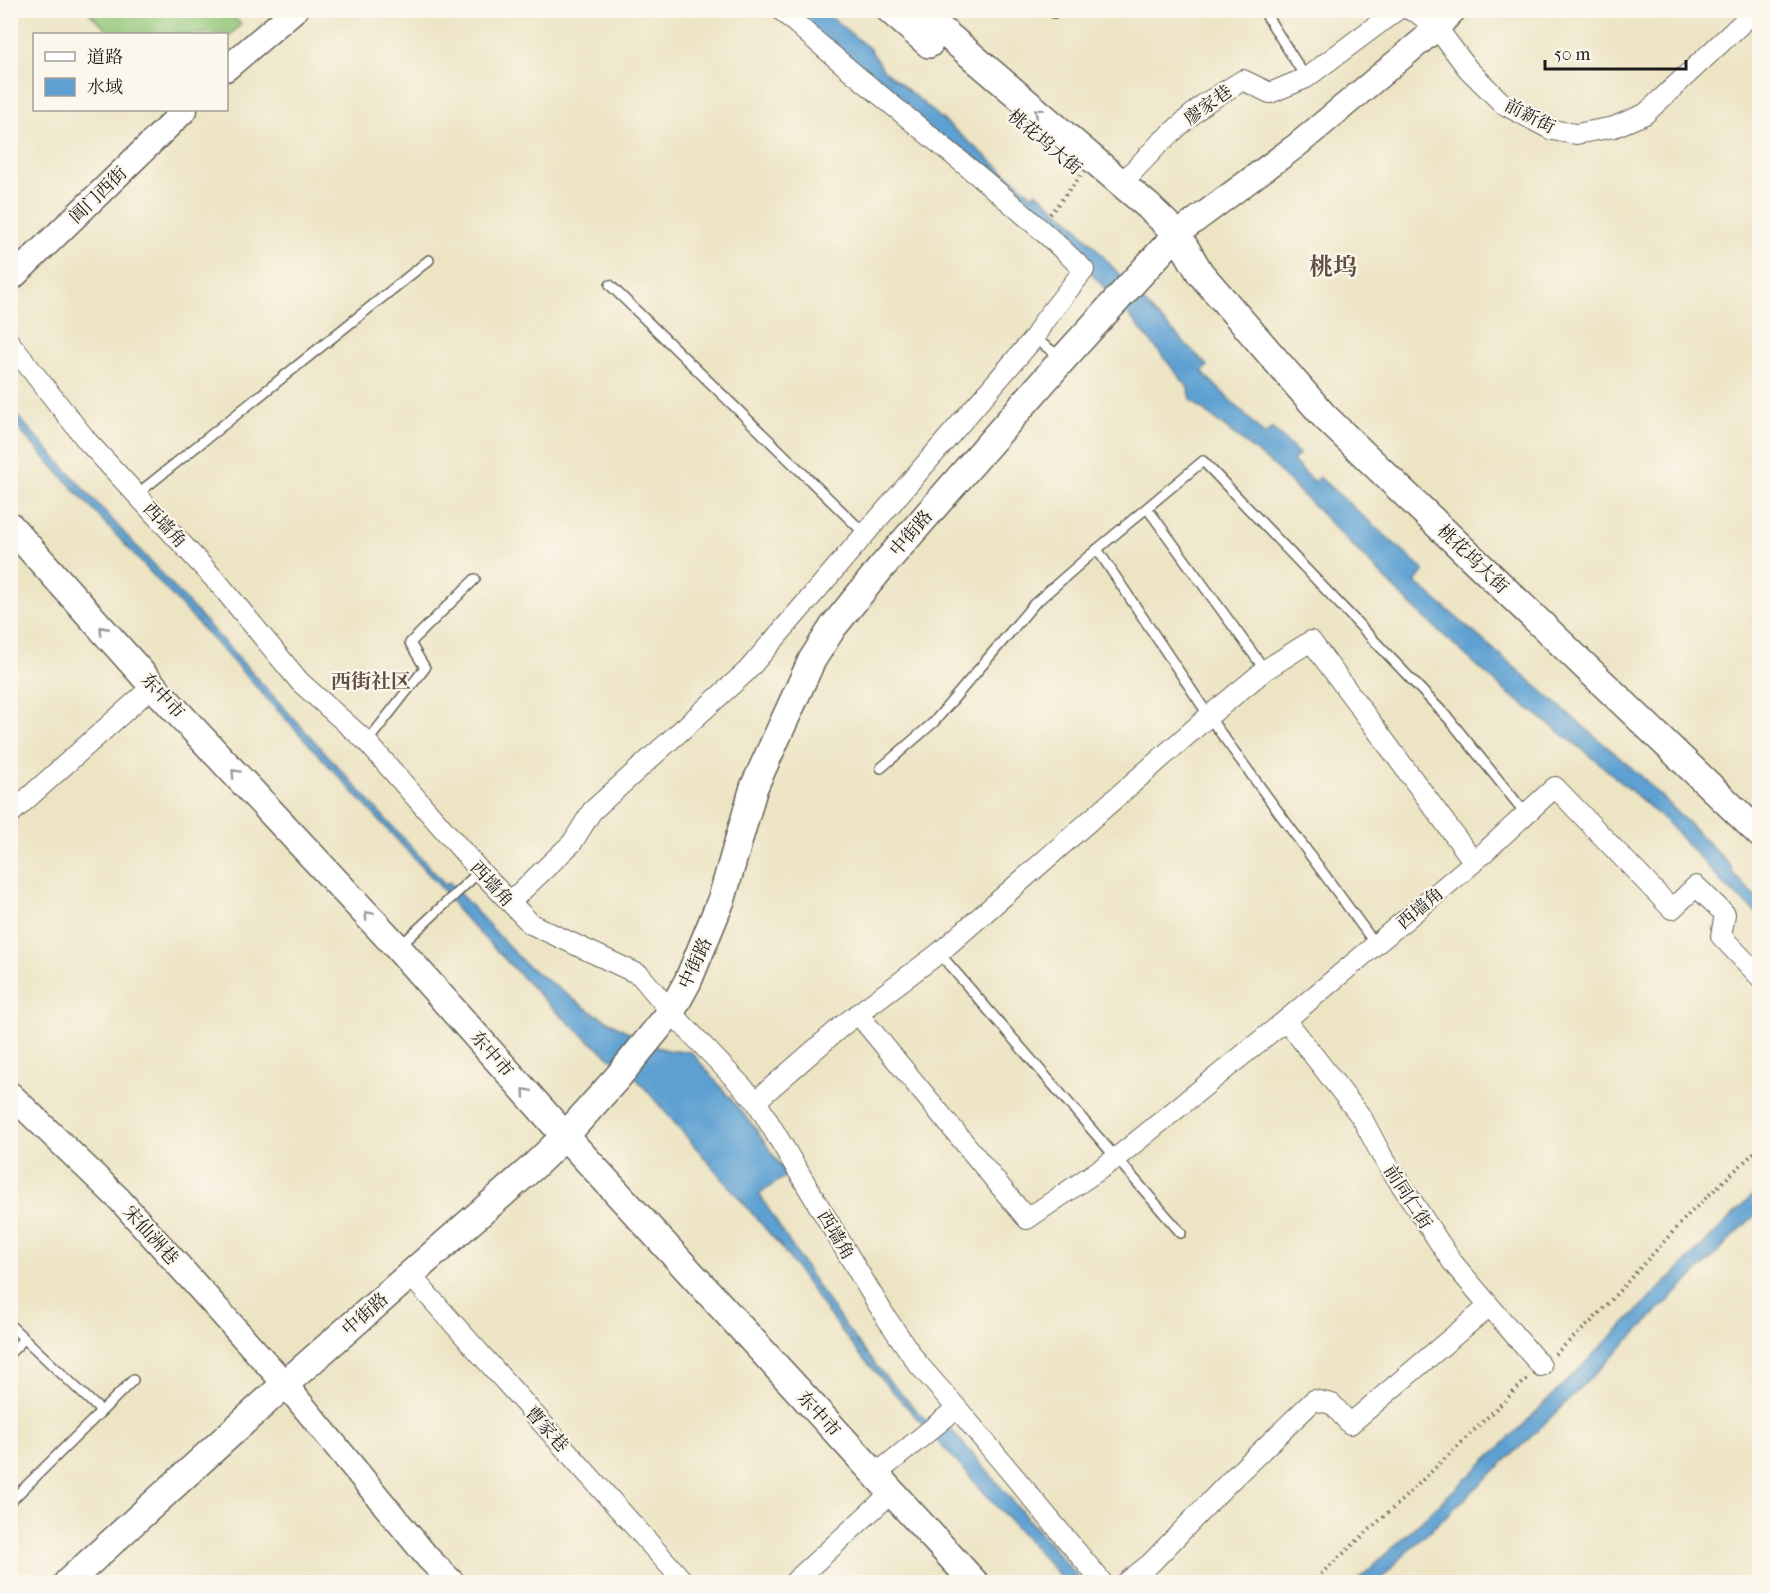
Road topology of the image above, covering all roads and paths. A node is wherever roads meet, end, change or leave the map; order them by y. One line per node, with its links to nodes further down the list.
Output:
1 (295, 10): 10 (street)
2 (781, 10): 20 (street)
3 (890, 10): 13 (main road, 桃花坞大街)
4 (918, 10): 14 (main road, 桃花坞大街, one-way to 4)
5 (1263, 10): 11 (lane)
6 (1454, 10): 9 (street)
7 (1756, 10): 9 (street, 前新街)
8 (1410, 11): 9 (street, 廖家巷); 11 (street, 廖家巷)
9 (1437, 28): 16 (street)
10 (228, 67)
11 (1306, 78): 14 (street, 廖家巷)
12 (184, 111): 18 (street, 阊门西街)
13 (1083, 174): 15 (path); 16 (main road, 桃花坞大街)
14 (1122, 183): 16 (main road, 桃花坞大街)
15 (1050, 213)
16 (1171, 241): 22 (main road, 中街路); 36 (main road, 桃花坞大街)
17 (429, 260): 23 (lane)
18 (10, 280)
19 (610, 285): 26 (lane)
20 (1034, 338): 22 (lane); 26 (street)
21 (10, 343): 23 (street, 西墙角)
22 (1063, 359): 45 (main road, 中街路)
23 (136, 495): 32 (street, 西墙角)
24 (1147, 508): 27 (lane); 29 (lane); 35 (lane)
25 (10, 526): 30 (main road, 东中市, one-way to 25)
26 (865, 534): 39 (street)
27 (1096, 549): 31 (lane); 33 (lane)
28 (475, 579): 32 (lane)
29 (1265, 670): 31 (street); 37 (street)
30 (153, 686): 34 (street); 41 (main road, 东中市, one-way to 30)
31 (1209, 716): 40 (lane); 42 (street)
32 (367, 742): 38 (street, 西墙角)
33 (881, 768)
34 (10, 814)
35 (1526, 814): 37 (street, 西墙角); 43 (street, 西墙角)
36 (1760, 834)
37 (1474, 862): 40 (street, 西墙角)
38 (473, 878): 39 (street, 西墙角); 41 (lane)
39 (510, 902): 45 (street, 西墙角)
40 (1376, 945): 46 (street, 西墙角)
41 (398, 948): 49 (main road, 东中市, one-way to 41)
42 (939, 952): 44 (street); 50 (lane)
43 (1760, 977)
44 (858, 1014): 48 (street); 50 (street, 西墙角)
45 (664, 1020): 48 (street, 西墙角); 49 (main road, 中街路)
46 (1286, 1020): 50 (street, 西墙角); 53 (street, 前同仁街)
47 (10, 1094): 59 (street, 宋仙洲巷)
48 (756, 1101): 61 (street, 西墙角)
49 (565, 1136): 52 (main road, 中街路); 62 (main road, 东中市)
50 (1115, 1159): 51 (lane)
51 (1181, 1233)
52 (410, 1275): 59 (main road, 中街路); 66 (street, 曹家巷)
53 (1488, 1307): 57 (street, 前同仁街); 70 (street)
54 (10, 1325): 55 (lane)
55 (24, 1339): 56 (lane); 60 (lane)
56 (10, 1353)
57 (1540, 1366)
58 (133, 1380): 60 (lane)
59 (285, 1384): 64 (main road, 中街路); 65 (street)
60 (101, 1411): 63 (lane)
61 (953, 1411): 62 (street); 69 (street, 西墙角)
62 (883, 1484): 67 (street); 68 (main road, 东中市)
63 (10, 1502)
64 (73, 1581)
65 (452, 1582)
66 (684, 1582)
67 (794, 1582)
68 (974, 1582)
69 (1102, 1582)
70 (1127, 1582)

